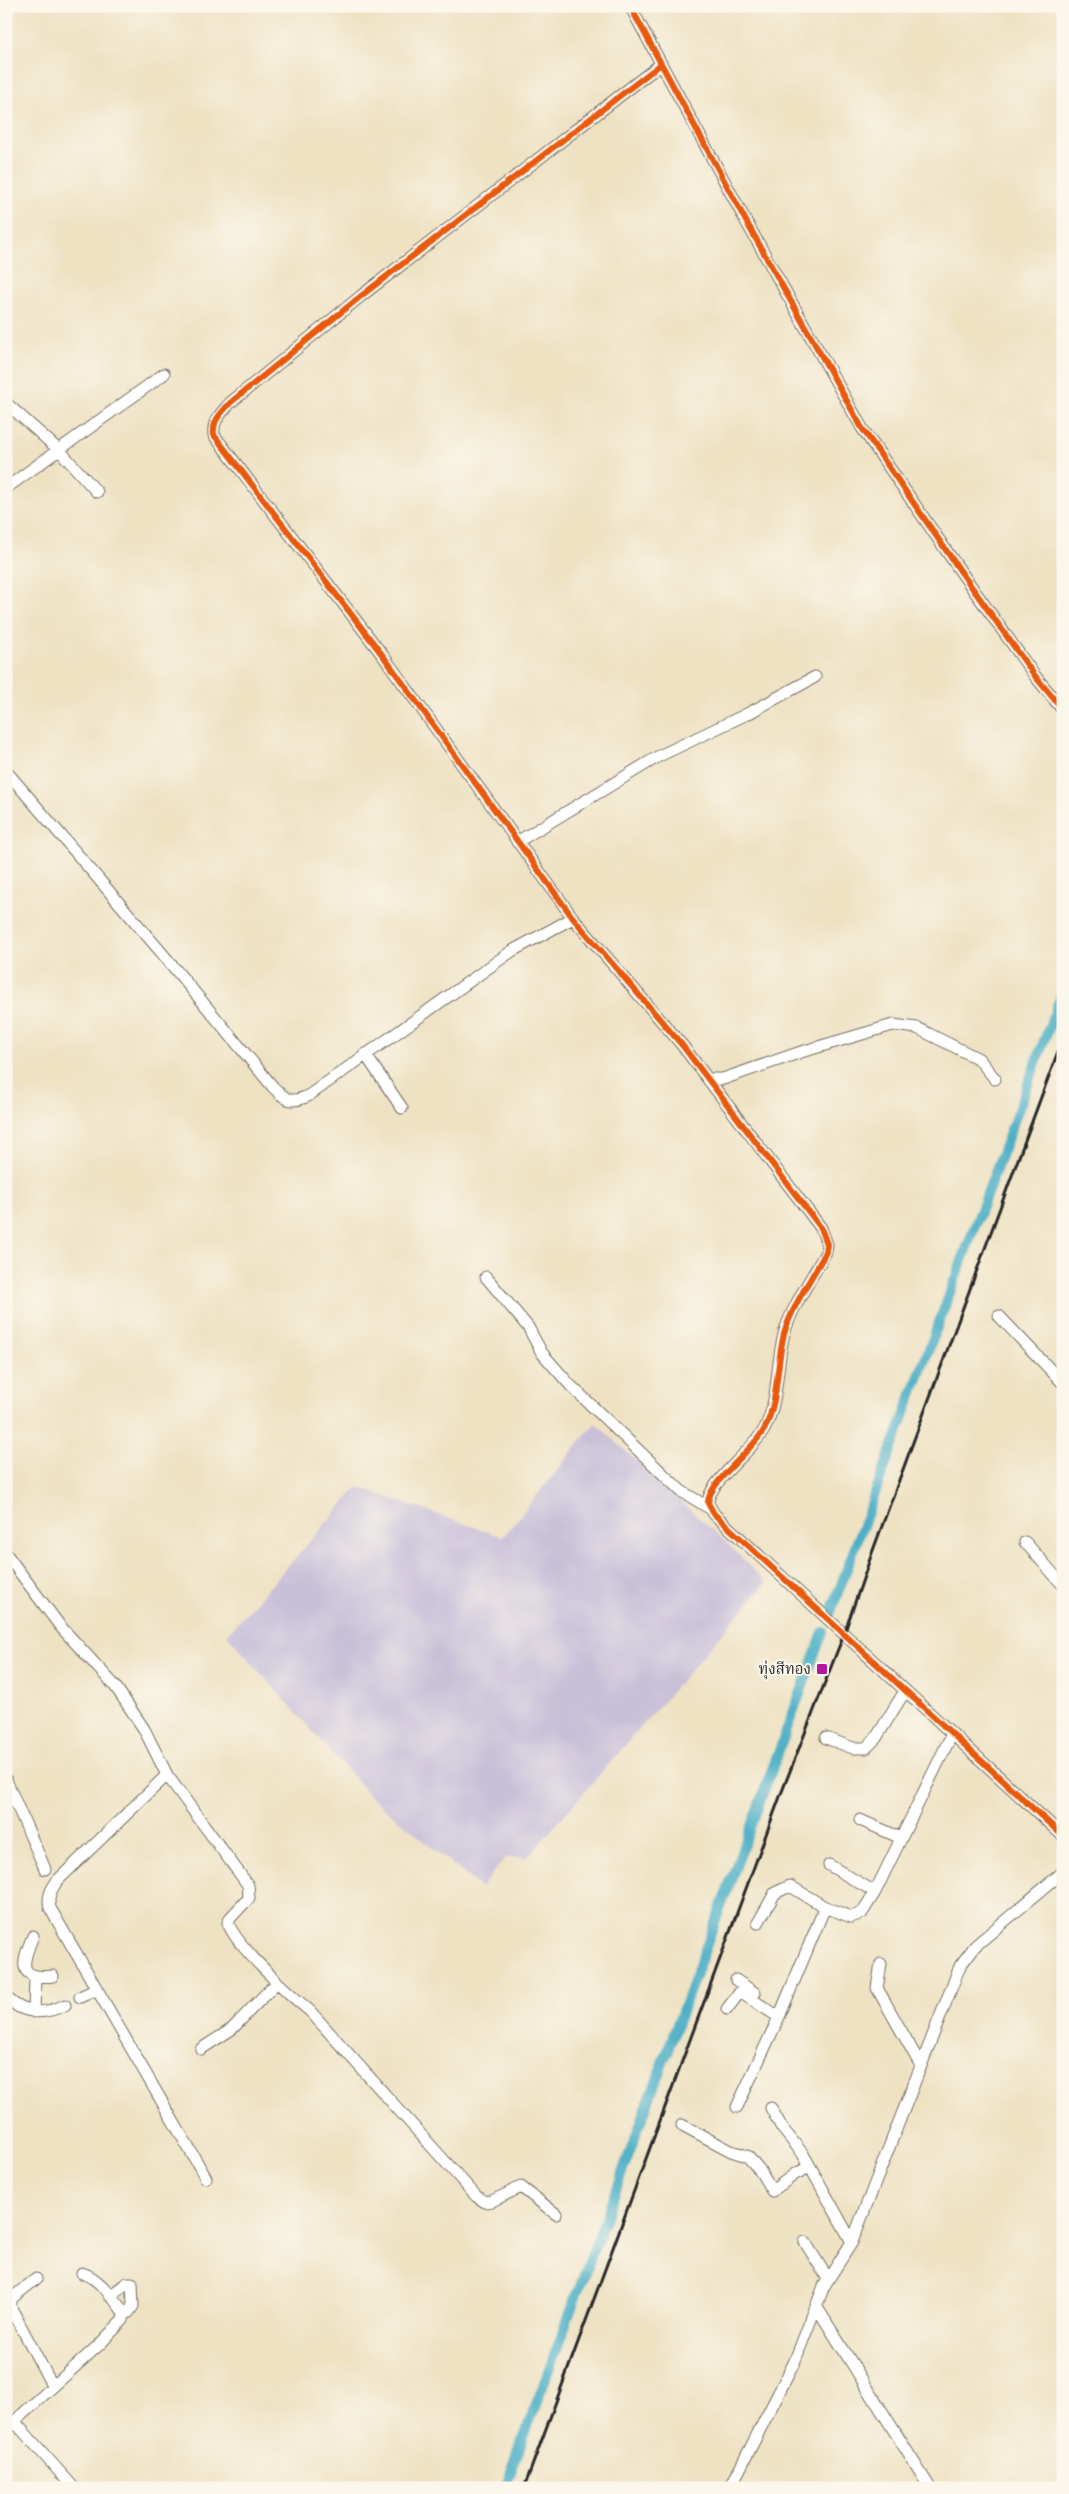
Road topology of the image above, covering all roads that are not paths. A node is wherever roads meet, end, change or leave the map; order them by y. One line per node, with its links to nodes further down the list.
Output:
1 (630, 6): 2 (street)
2 (661, 64): 9 (street); 11 (street)
3 (164, 374): 5 (street)
4 (8, 407): 5 (street)
5 (58, 450): 6 (street); 7 (street)
6 (6, 488)
7 (97, 492)
8 (815, 676): 11 (street)
9 (1063, 710)
10 (6, 771): 13 (street)
11 (517, 842): 12 (street)
12 (573, 918): 13 (street); 14 (street)
13 (365, 1054): 16 (street)
14 (709, 1079): 15 (street); 20 (street)
15 (995, 1079)
16 (402, 1108)
17 (486, 1277): 20 (street)
18 (999, 1316): 19 (street)
19 (1063, 1383)
20 (711, 1509): 24 (street)
21 (1024, 1542): 23 (street)
22 (6, 1554): 27 (street)
23 (1063, 1585)
24 (906, 1691): 25 (street); 26 (street)
25 (952, 1734): 30 (street); 31 (street)
26 (826, 1738)
27 (167, 1775): 43 (street); 44 (street)
28 (6, 1780): 33 (street)
29 (860, 1820): 31 (street)
30 (1063, 1836)
31 (901, 1838): 35 (street)
32 (828, 1865): 35 (street)
33 (45, 1869)
34 (1063, 1872): 52 (street)
35 (874, 1892): 36 (street)
36 (825, 1907): 37 (street); 50 (street)
37 (758, 1923)
38 (33, 1936): 41 (street)
39 (880, 1964): 52 (street)
40 (53, 1976): 41 (street)
41 (35, 1977): 49 (street)
42 (736, 1980): 50 (street)
43 (277, 1982): 51 (street); 58 (street)
44 (97, 1989): 46 (street); 57 (street)
45 (6, 1997): 49 (street)
46 (80, 1997)
47 (65, 2005): 49 (street)
48 (727, 2009): 50 (street)
49 (34, 2012)
50 (781, 2014): 53 (street)
51 (201, 2049)
52 (920, 2064): 60 (street)
53 (737, 2108)
54 (771, 2108): 56 (street)
55 (682, 2125): 56 (street)
56 (810, 2167): 60 (street)
57 (206, 2178)
58 (556, 2214)
59 (805, 2242): 63 (street)
60 (852, 2242): 63 (street)
61 (82, 2273): 64 (street)
62 (36, 2279): 67 (street)
63 (828, 2279): 65 (street)
64 (110, 2296): 66 (street); 66 (street)
65 (816, 2306): 70 (street); 71 (street)
66 (124, 2314): 67 (street)
67 (52, 2385): 68 (street)
68 (10, 2425): 69 (street)
69 (74, 2488)
70 (730, 2488)
71 (930, 2488)

